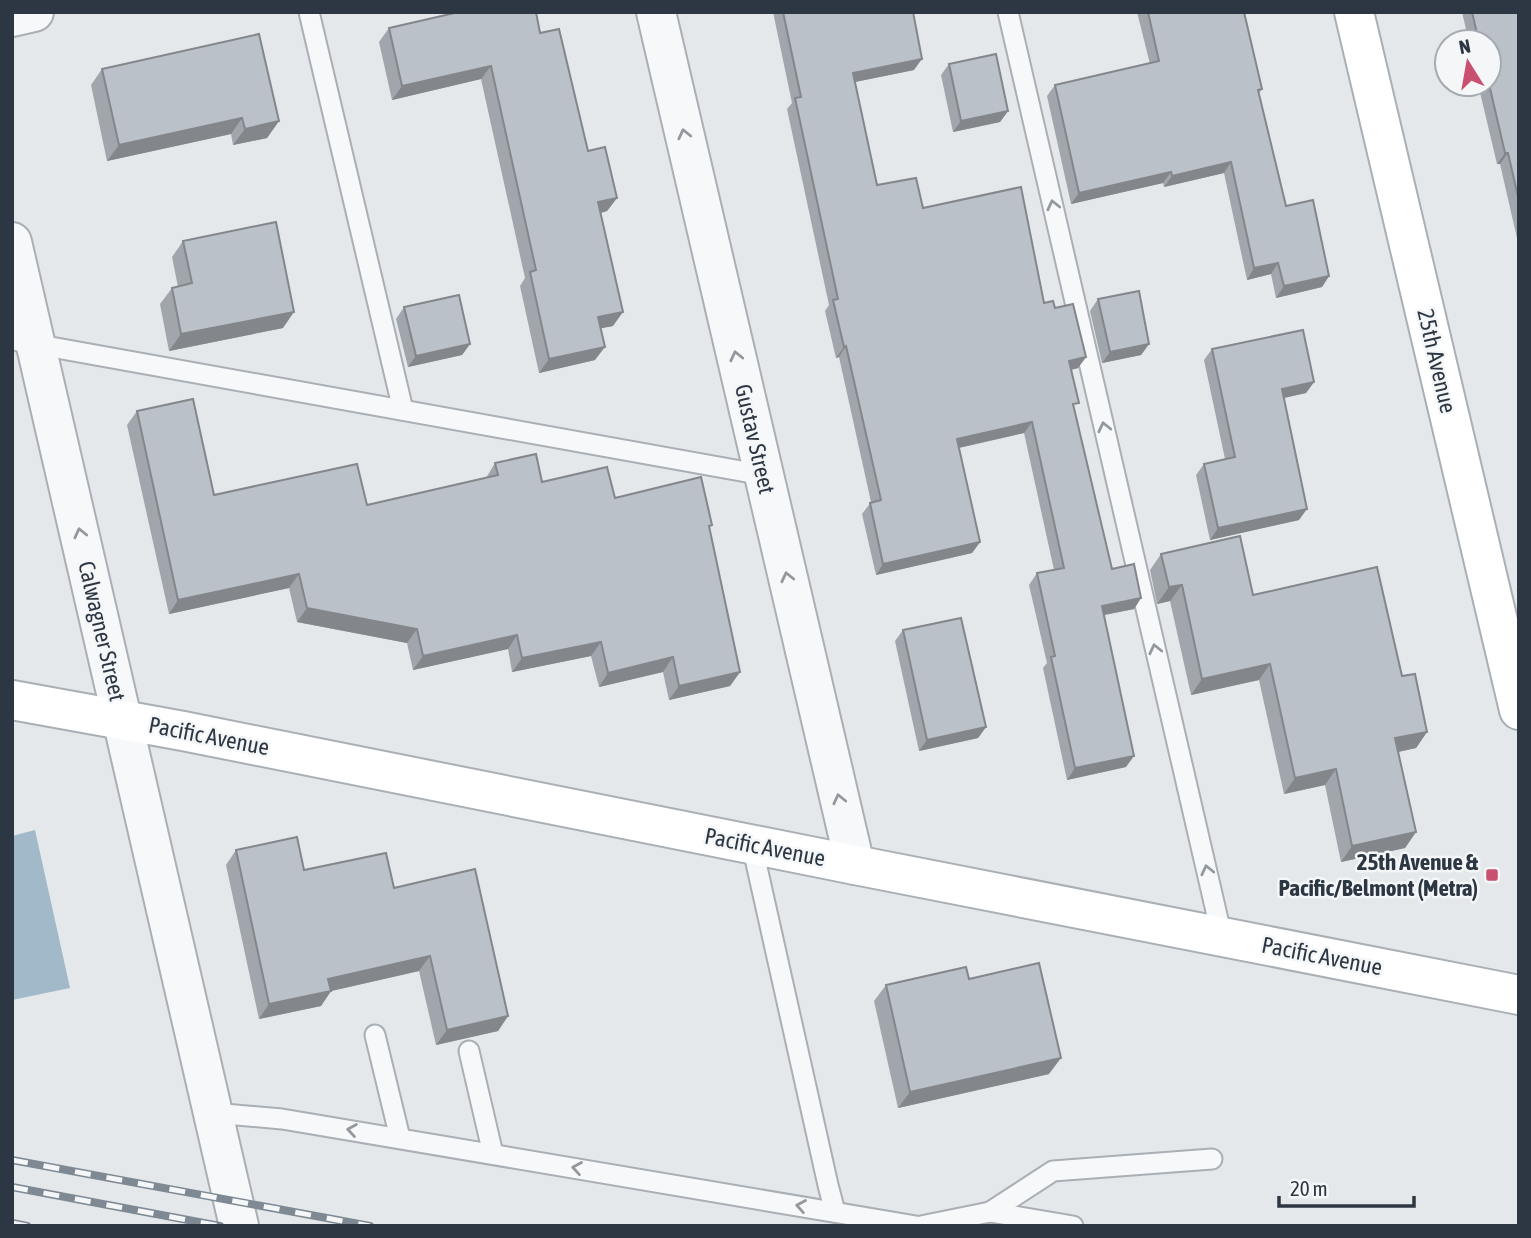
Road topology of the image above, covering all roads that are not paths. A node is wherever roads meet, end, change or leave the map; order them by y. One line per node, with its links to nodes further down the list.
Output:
1 (34, 12): 6 (street)
2 (309, 12): 9 (lane)
3 (656, 12): 10 (street, Gustav Street, one-way to 3)
4 (1008, 12): 16 (lane, one-way to 4)
5 (1354, 12): 12 (street, 25th Avenue)
6 (12, 17)
7 (12, 242): 8 (street, Calwagner Street)
8 (25, 342): 9 (lane); 13 (street, Calwagner Street, one-way to 8)
9 (403, 410): 10 (lane)
10 (763, 475): 15 (street, Gustav Street, one-way to 10)
11 (12, 699): 13 (street, Pacific Avenue)
12 (1519, 710)
13 (122, 719): 14 (street, Pacific Avenue); 20 (street, Calwagner Street)
14 (752, 845): 15 (street, Pacific Avenue); 24 (lane)
15 (855, 865): 16 (street, Pacific Avenue)
16 (1222, 937): 17 (street, Pacific Avenue)
17 (1519, 995)
18 (375, 1035): 21 (lane)
19 (469, 1051): 22 (lane)
20 (213, 1113): 21 (lane, one-way to 20); 26 (street, Calwagner Street)
21 (400, 1138): 22 (lane)
22 (493, 1154): 24 (lane, one-way to 22)
23 (1212, 1159): 25 (lane)
24 (835, 1212): 27 (lane)
25 (990, 1212): 27 (lane); 28 (lane)
26 (239, 1226)
27 (919, 1226)
28 (1073, 1226)

